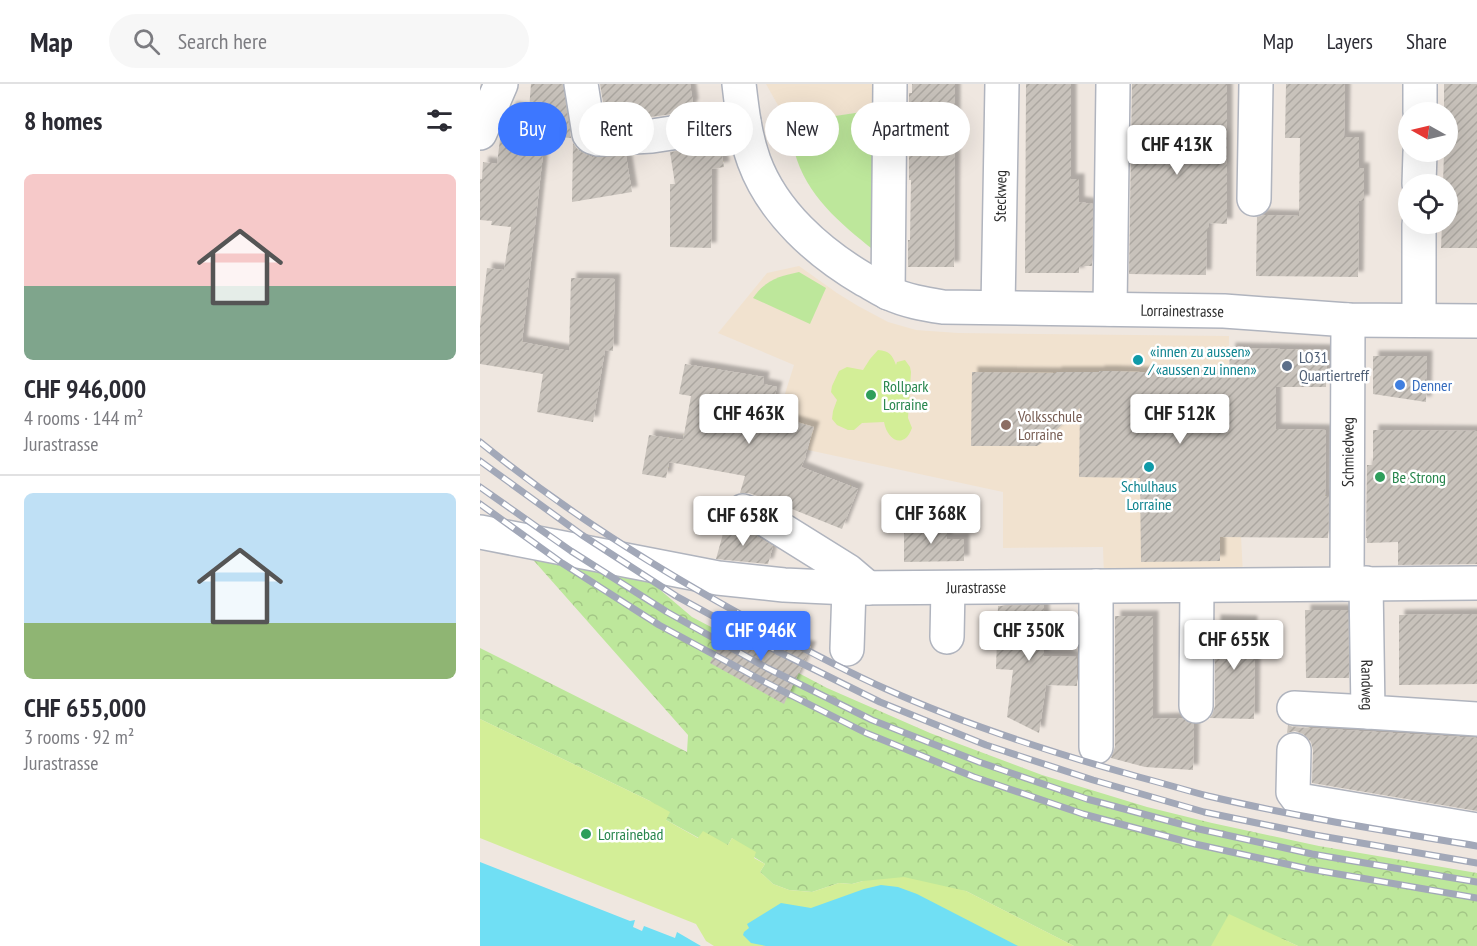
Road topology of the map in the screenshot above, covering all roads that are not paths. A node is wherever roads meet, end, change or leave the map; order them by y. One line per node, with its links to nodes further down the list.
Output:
1 (486, 84): 10 (street)
2 (501, 84): 13 (street)
3 (581, 84): 14 (street)
4 (738, 84): 11 (street, Lorrainestrasse)
5 (890, 84): 18 (street)
6 (1002, 84): 19 (street, Steckweg)
7 (1113, 84): 20 (street)
8 (1256, 84): 16 (street)
9 (1420, 84): 12 (street)
10 (480, 93)
11 (741, 102)
12 (1420, 102)
13 (480, 133)
14 (666, 134)
15 (753, 156): 18 (street, Lorrainestrasse)
16 (1254, 199)
17 (1419, 234): 22 (street)
18 (888, 293): 19 (street, Lorrainestrasse)
19 (998, 307): 20 (street, Lorrainestrasse)
20 (1110, 309): 21 (street, Lorrainestrasse)
21 (1348, 320): 22 (street, Lorrainestrasse); 27 (street, Schmiedweg)
22 (1419, 320): 23 (street, Lorrainestrasse)
23 (1477, 321)
24 (743, 511): 30 (street)
25 (480, 532): 30 (street, Jurastrasse)
26 (1477, 583): 27 (street, Jurastrasse)
27 (1356, 584): 29 (street, Jurastrasse); 36 (street, Randweg)
28 (1096, 586): 29 (street, Jurastrasse); 31 (street, Jurastrasse); 38 (street)
29 (1197, 586): 34 (street)
30 (858, 588): 31 (street, Jurastrasse); 33 (street)
31 (948, 588): 32 (street)
32 (947, 637)
33 (847, 649)
34 (1196, 706)
35 (1294, 708): 36 (street)
36 (1368, 712): 37 (street, Randweg)
37 (1477, 719)
38 (1096, 747)
39 (1294, 750): 40 (street)
40 (1477, 830)

